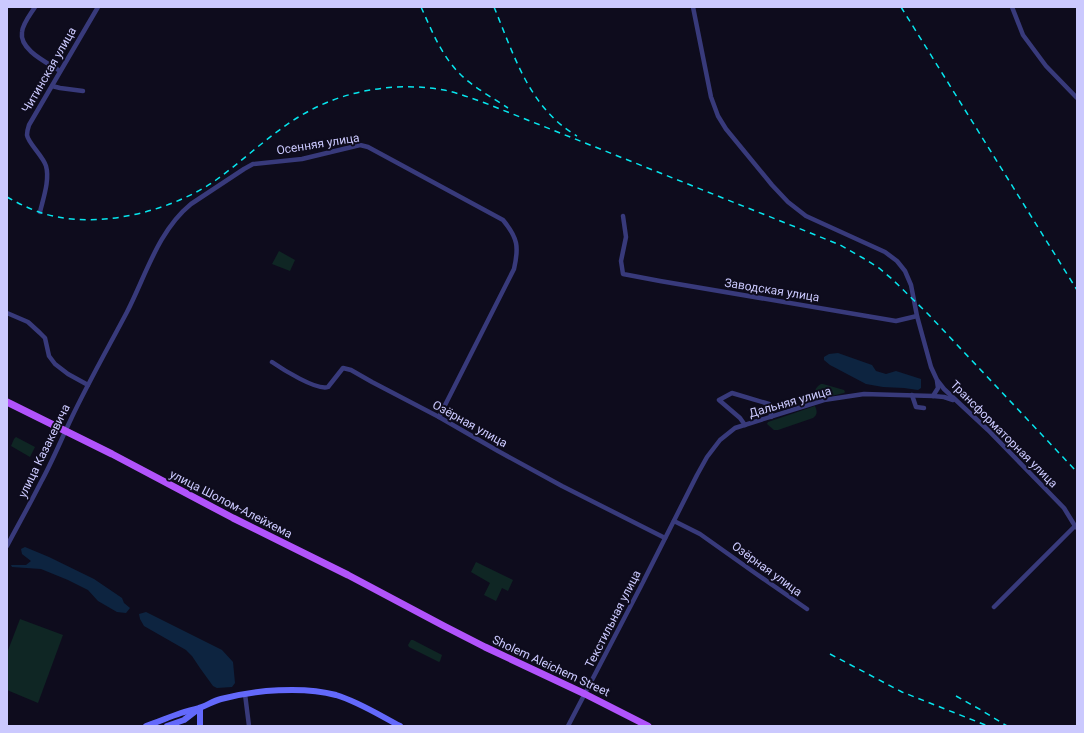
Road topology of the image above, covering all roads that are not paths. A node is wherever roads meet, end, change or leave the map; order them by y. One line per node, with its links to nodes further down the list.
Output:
1 (35, 7): 5 (street)
2 (98, 7): 5 (street, Читинская улица)
3 (693, 7): 12 (street, Трансформаторная улица)
4 (1012, 7): 8 (street)
5 (60, 71): 6 (street, Читинская улица)
6 (52, 86): 7 (street); 9 (street, Читинская улица)
7 (83, 91)
8 (1077, 98)
9 (40, 212)
10 (623, 216): 12 (street, Заводская улица)
11 (7, 313): 15 (street)
12 (917, 316): 14 (street, Трансформаторная улица)
13 (272, 362): 21 (street, Озёрная улица)
14 (937, 380): 17 (street); 19 (street, Трансформаторная улица)
15 (88, 385): 21 (street, Осенняя улица); 24 (street, улица Казакевича)
16 (912, 395): 17 (street, Дальняя улица); 20 (street); 22 (street, Дальняя улица)
17 (933, 396): 19 (street, Дальняя улица)
18 (7, 402): 24 (main road)
19 (960, 405): 26 (street, Трансформаторная улица)
20 (924, 408)
21 (439, 417): 27 (street, Озёрная улица)
22 (771, 417): 23 (street, Дальняя улица); 23 (street)
23 (745, 425): 25 (street, Дальняя улица)
24 (65, 432): 28 (street, улица Казакевича); 32 (main road, Sholem Aleichem Street)
25 (674, 521): 27 (street, Текстильная улица); 30 (street, Озёрная улица)
26 (1076, 527): 29 (street)
27 (665, 538): 32 (street, Текстильная улица)
28 (7, 546)
29 (994, 607)
30 (806, 609)
31 (245, 694): 33 (main road); 37 (street); 38 (main road)
32 (585, 694): 39 (street, Текстильная улица); 40 (main road, Sholem Aleichem Street)
33 (200, 708): 34 (main road); 35 (main road); 36 (main road)
34 (146, 726)
35 (167, 726)
36 (200, 726)
37 (250, 726)
38 (400, 726)
39 (568, 726)
40 (648, 726)

